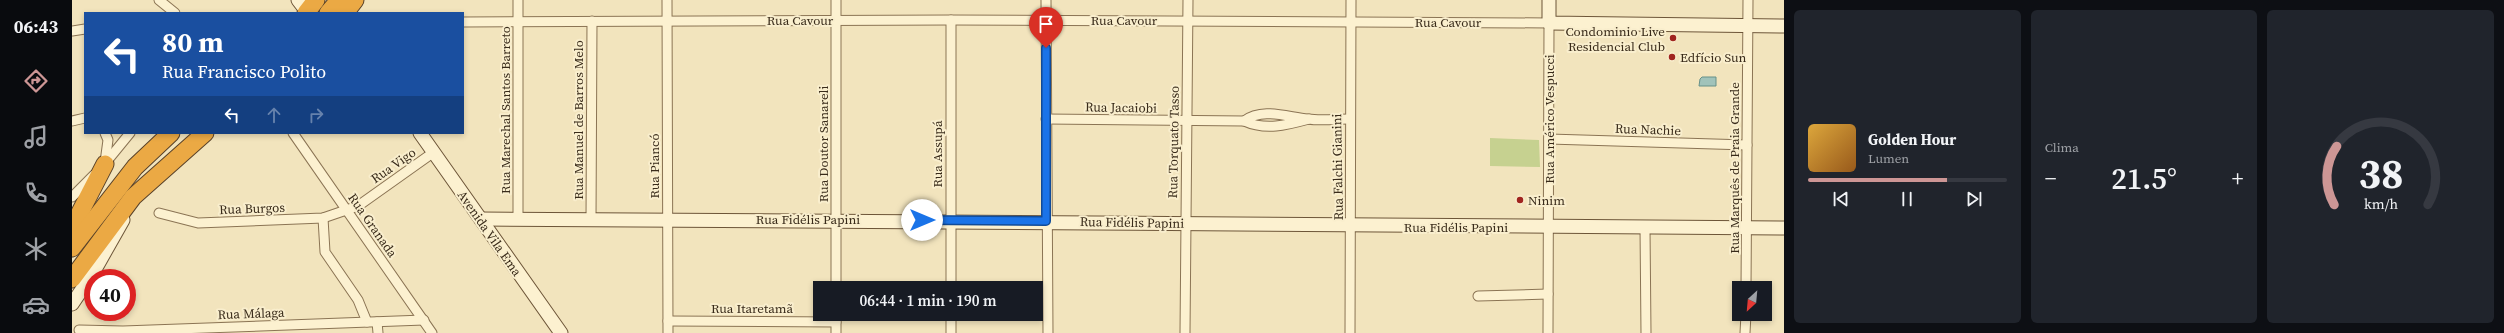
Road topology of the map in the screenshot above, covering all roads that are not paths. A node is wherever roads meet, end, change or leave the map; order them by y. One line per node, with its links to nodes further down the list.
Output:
1 (159, 0): 11 (street)
2 (518, 0): 21 (street, Rua Marechal Santos Barreto)
3 (667, 0): 18 (street, Rua Piancó)
4 (836, 0): 13 (street, Rua Doutor Sanareli)
5 (1046, 0): 15 (street)
6 (1188, 0): 16 (street, Rua Torquato Tasso)
7 (1351, 0): 19 (street, Rua Falchi Gianini)
8 (1549, 0): 22 (street, Rua Américo Vespucci)
9 (1748, 0): 23 (street, Rua Marquês de Praia Grande)
10 (345, 5): 12 (highway)
11 (170, 12)
12 (330, 12)
13 (836, 20): 14 (street, Rua Cavour); 18 (street, Rua Cavour); 52 (street, Rua Doutor Sanareli)
14 (951, 20): 15 (street, Rua Cavour); 53 (street, Rua Assupá)
15 (1046, 20): 16 (street, Rua Cavour); 28 (street)
16 (1188, 20): 19 (street, Rua Cavour); 30 (street, Rua Torquato Tasso)
17 (592, 21): 18 (street, Rua Cavour); 21 (street, Rua Cavour); 51 (street, Rua Manuel de Barros Melo)
18 (667, 21): 48 (street, Rua Piancó)
19 (1351, 21): 22 (street, Rua Cavour); 29 (street, Rua Falchi Gianini)
20 (464, 22): 21 (street, Rua Cavour)
21 (518, 22): 50 (street, Rua Marechal Santos Barreto)
22 (1549, 23): 23 (street, Rua Cavour); 39 (street, Rua Américo Vespucci)
23 (1748, 25): 24 (street, Rua Cavour); 40 (street, Rua Marquês de Praia Grande)
24 (1784, 26)
25 (84, 29): 26 (street)
26 (72, 31)
27 (84, 118): 31 (street)
28 (1046, 119): 30 (street, Rua Jacaiobi); 54 (street)
29 (1349, 119): 30 (street, Rua Jacaiobi); 56 (street, Rua Falchi Gianini)
30 (1187, 121): 55 (street, Rua Torquato Tasso)
31 (72, 122): 32 (street)
32 (84, 124)
33 (105, 134): 42 (street)
34 (129, 134): 42 (street)
35 (170, 134): 62 (highway)
36 (204, 134): 44 (highway)
37 (294, 134): 45 (street, Rua Granada)
38 (421, 134): 41 (street, Avenida Vila Ema)
39 (1549, 139): 40 (street, Rua Nachie); 57 (street, Rua Américo Vespucci)
40 (1747, 145): 60 (street, Rua Marquês de Praia Grande)
41 (434, 152): 45 (street, Rua Vigo); 49 (street, Avenida Vila Ema)
42 (105, 164): 43 (street); 58 (highway)
43 (72, 197)
44 (133, 197): 63 (highway); 69 (street)
45 (347, 210): 47 (street, Rua Burgos); 71 (street, Rua Granada)
46 (159, 213): 47 (street, Rua Burgos)
47 (323, 218): 76 (street)
48 (667, 218): 51 (street, Rua Fidélis Papini); 52 (street, Rua Fidélis Papini); 72 (street, Rua Piancó)
49 (481, 219): 50 (street, Rua Fidélis Papini); 82 (street, Avenida Vila Ema)
50 (518, 219): 51 (street, Rua Fidélis Papini)
51 (591, 220)
52 (836, 220): 53 (street, Rua Fidélis Papini); 64 (street, Rua Doutor Sanareli)
53 (950, 220): 54 (street, Rua Fidélis Papini); 65 (street, Rua Assupá)
54 (1046, 221): 55 (street, Rua Fidélis Papini); 86 (street)
55 (1185, 223): 56 (street, Rua Fidélis Papini); 87 (street, Rua Torquato Tasso)
56 (1350, 227): 57 (street, Rua Fidélis Papini); 88 (street, Rua Falchi Gianini)
57 (1549, 227): 59 (street, Rua Fidélis Papini); 67 (street, Rua Américo Vespucci)
58 (72, 228)
59 (1646, 228): 60 (street, Rua Fidélis Papini); 90 (street)
60 (1747, 228): 61 (street, Rua Fidélis Papini); 66 (street, Rua Marquês de Praia Grande)
61 (1784, 228)
62 (72, 248)
63 (72, 279)
64 (836, 281)
65 (951, 281)
66 (1746, 281)
67 (1548, 294): 68 (street); 89 (street, Rua Américo Vespucci)
68 (1478, 296)
69 (72, 304)
70 (813, 318): 72 (street, Rua Itaretamã)
71 (424, 320): 77 (street, Rua Málaga); 81 (street, Rua Granada)
72 (668, 321): 83 (street, Rua Piancó)
73 (836, 321): 84 (street)
74 (951, 321): 85 (street)
75 (1746, 321): 91 (street)
76 (367, 322): 77 (street, Rua Málaga); 79 (street, Rua Málaga)
77 (377, 322): 80 (street)
78 (79, 330): 79 (street, Rua Málaga)
79 (186, 331)
80 (378, 333)
81 (432, 333)
82 (561, 333)
83 (668, 333)
84 (836, 333)
85 (951, 333)
86 (1048, 333)
87 (1185, 333)
88 (1350, 333)
89 (1548, 333)
90 (1646, 333)
91 (1745, 333)

